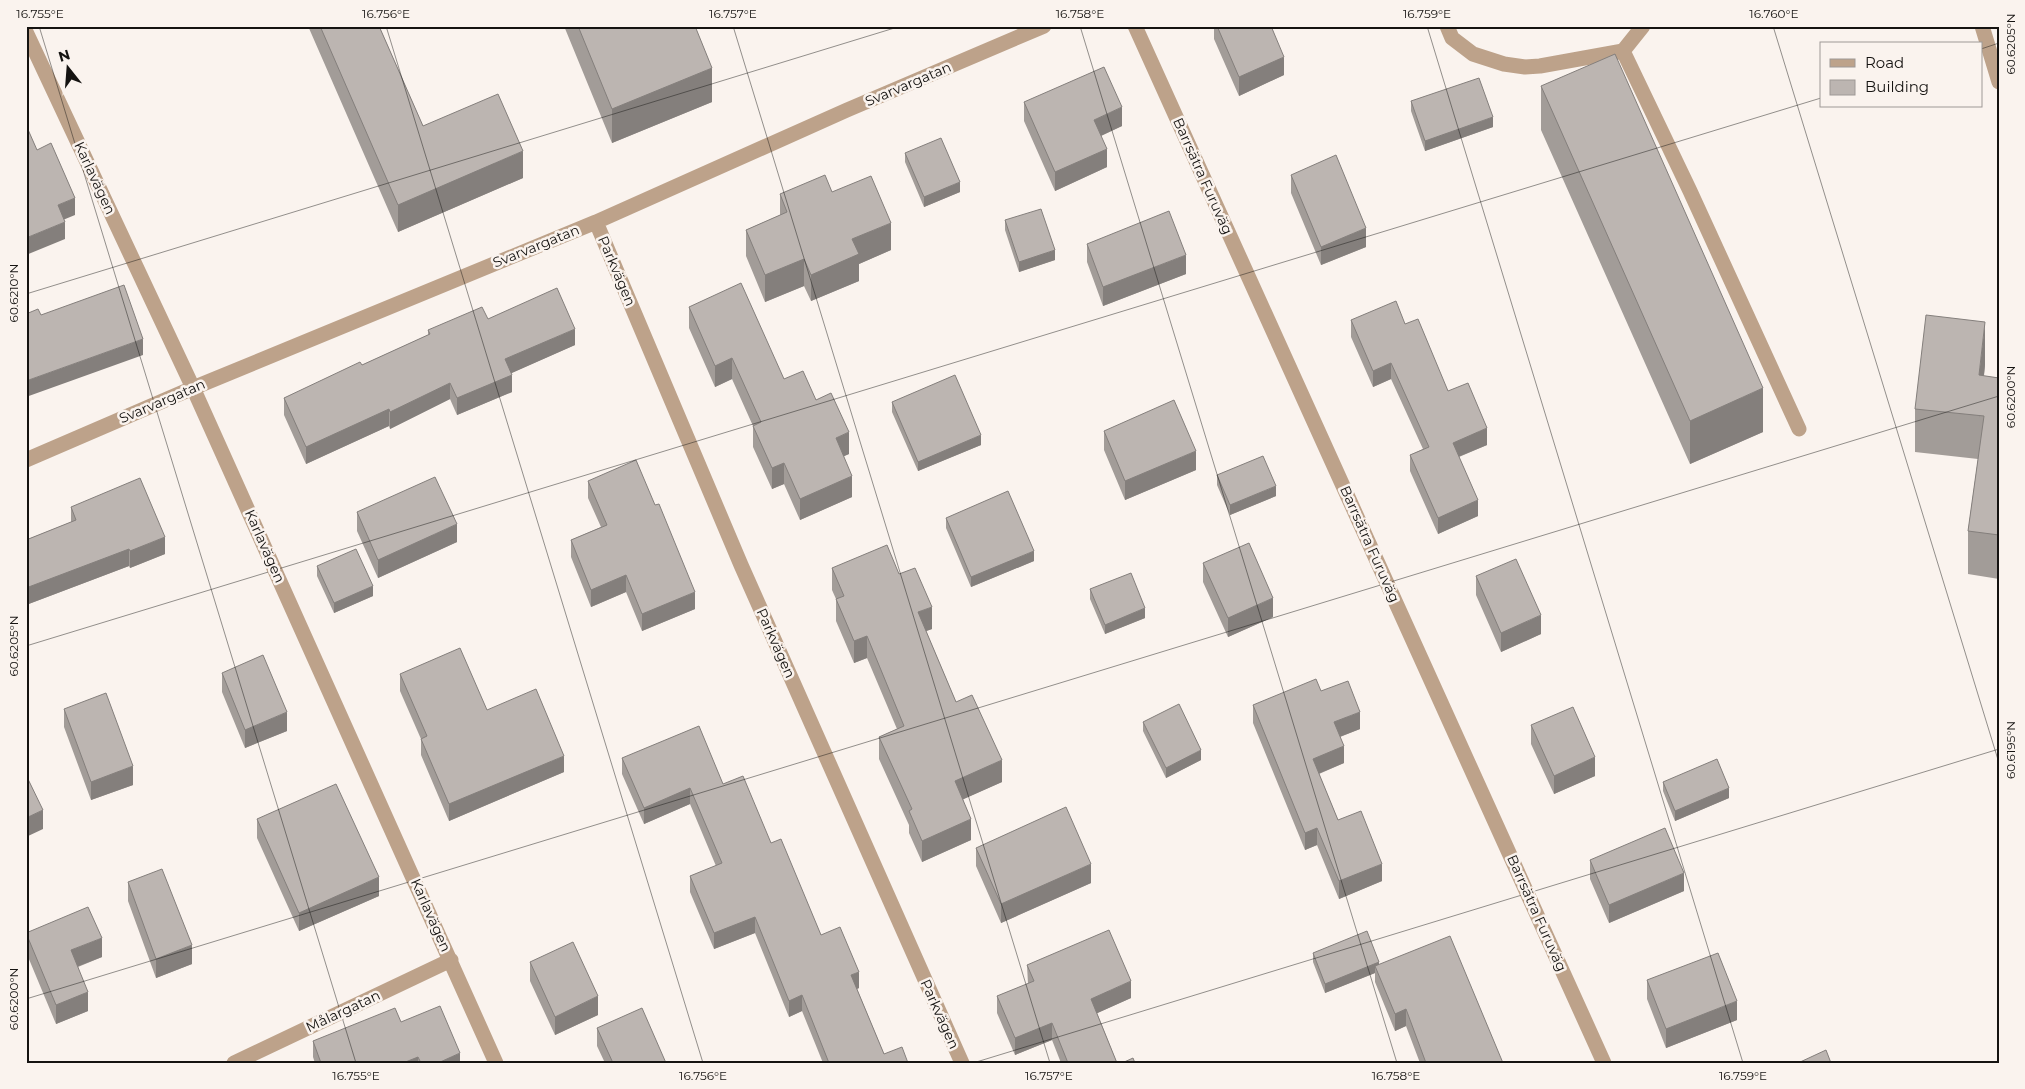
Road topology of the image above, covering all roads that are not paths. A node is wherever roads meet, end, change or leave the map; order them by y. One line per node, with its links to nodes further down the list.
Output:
1 (1044, 26): 9 (street, Svarvargatan)
2 (1135, 26): 17 (street, Barrsätra Furuväg)
3 (1447, 26): 7 (street)
4 (1643, 26): 7 (street)
5 (1982, 26): 8 (street)
6 (26, 32): 10 (street, Karlavägen)
7 (1623, 51): 11 (street)
8 (1999, 82)
9 (596, 222): 10 (street, Svarvargatan); 16 (street, Parkvägen)
10 (193, 388): 12 (street, Svarvargatan); 13 (street, Karlavägen)
11 (1799, 429)
12 (26, 460)
13 (451, 960): 14 (street, Målargatan); 15 (street, Karlavägen)
14 (234, 1063)
15 (496, 1063)
16 (962, 1063)
17 (1604, 1063)

